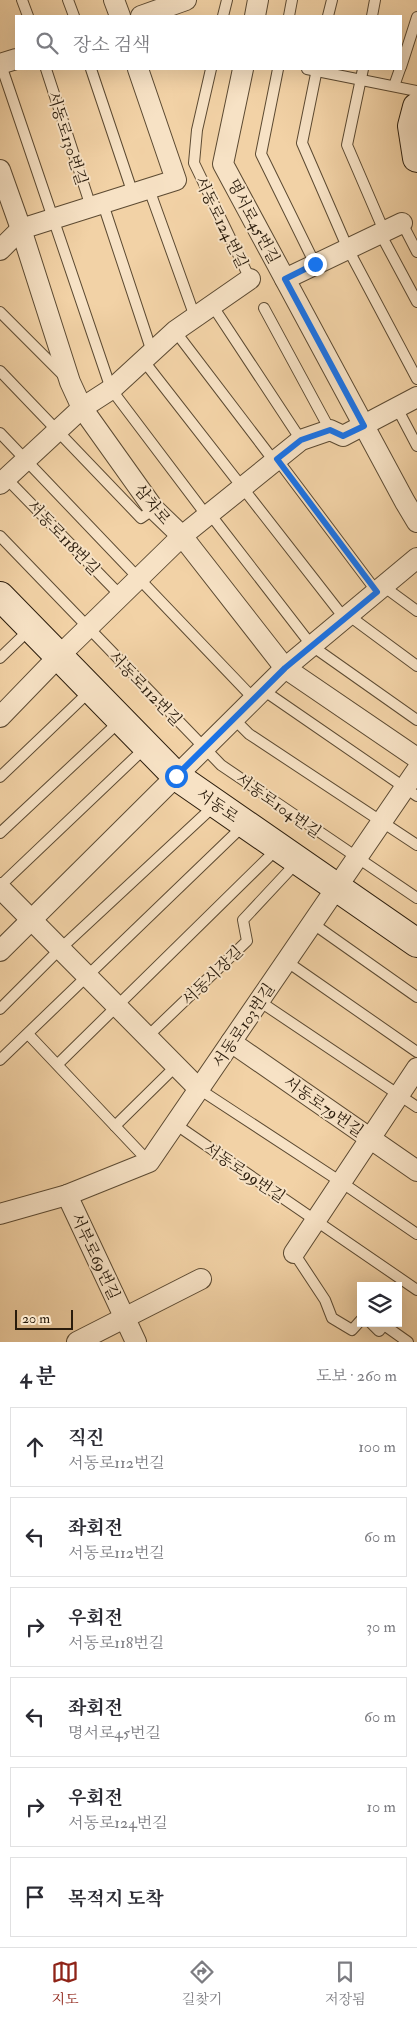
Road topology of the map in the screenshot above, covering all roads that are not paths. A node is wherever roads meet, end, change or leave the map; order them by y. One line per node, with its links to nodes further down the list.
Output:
1 (22, 0): 10 (lane)
2 (68, 0): 11 (lane)
3 (114, 0): 12 (street)
4 (227, 0): 14 (lane)
5 (258, 0): 15 (street)
6 (292, 0): 16 (lane)
7 (332, 0): 17 (lane)
8 (375, 0): 18 (lane)
9 (170, 6): 13 (street)
10 (28, 15)
11 (74, 15)
12 (120, 15)
13 (144, 15)
14 (223, 15)
15 (255, 15)
16 (289, 15)
17 (328, 15)
18 (372, 15)
19 (417, 16): 21 (lane)
20 (4, 62): 41 (lane)
21 (402, 62)
22 (46, 70): 40 (lane, 서동로130번길)
23 (91, 70): 39 (lane)
24 (138, 70): 39 (street, 서동로130번길)
25 (211, 70): 48 (lane, 서동로124번길)
26 (243, 70): 49 (street, 명서로45번길)
27 (278, 70): 47 (lane)
28 (314, 70): 45 (lane)
29 (318, 70): 32 (lane)
30 (363, 70): 32 (lane)
31 (399, 70): 33 (lane)
32 (361, 80): 33 (lane); 43 (lane)
33 (394, 86): 34 (lane)
34 (417, 91)
35 (417, 108): 36 (street)
36 (417, 158)
37 (0, 170): 38 (street, 삼차로)
38 (4, 188): 42 (street, 삼차로)
39 (141, 191): 40 (street, 서동로130번길); 54 (lane)
40 (97, 205): 41 (street, 서동로130번길); 56 (lane)
41 (53, 218): 42 (street, 서동로130번길); 60 (lane)
42 (21, 229): 44 (street, 서동로130번길); 59 (street, 삼차로)
43 (389, 229): 45 (street); 46 (lane); 50 (lane)
44 (1, 248)
45 (348, 249): 47 (street); 58 (lane)
46 (417, 252)
47 (315, 264): 49 (street)
48 (250, 279): 51 (street, 서동로124번길)
49 (285, 279): 64 (street, 명서로45번길)
50 (417, 302)
51 (212, 304): 54 (street, 서동로124번길); 68 (lane)
52 (264, 308): 66 (lane)
53 (0, 312): 59 (lane)
54 (195, 317): 55 (street, 서동로124번길)
55 (175, 331): 56 (street, 서동로124번길); 71 (lane)
56 (148, 356): 60 (street, 서동로124번길); 73 (lane)
57 (0, 371): 65 (lane)
58 (417, 379)
59 (70, 382): 62 (street, 삼차로)
60 (111, 389): 62 (street, 서동로124번길); 75 (lane)
61 (417, 397): 63 (street)
62 (82, 408): 65 (street, 서동로124번길); 74 (street, 삼차로)
63 (397, 408): 64 (street); 69 (lane)
64 (364, 426): 66 (street); 76 (street, 명서로45번길)
65 (58, 430): 70 (street, 서동로124번길); 74 (lane)
66 (330, 430): 68 (street)
67 (0, 433): 70 (lane)
68 (301, 440): 71 (street)
69 (417, 446)
70 (26, 460): 72 (street, 서동로124번길); 80 (lane, 서동로118번길)
71 (276, 460): 73 (street); 81 (lane)
72 (2, 478): 82 (lane, 서동로118번길)
73 (243, 487): 75 (street); 85 (lane)
74 (154, 509): 78 (street, 삼차로)
75 (208, 515): 78 (street); 88 (lane)
76 (417, 522)
77 (0, 536): 87 (lane)
78 (182, 536): 80 (street); 92 (street, 삼차로)
79 (417, 558): 81 (street)
80 (139, 579): 82 (street); 94 (lane)
81 (380, 589): 84 (lane); 85 (street)
82 (121, 596): 87 (street)
83 (2, 601): 86 (street, 서동로)
84 (417, 611)
85 (346, 617): 88 (street); 91 (lane)
86 (31, 628): 89 (street, 서동로); 90 (lane)
87 (88, 628): 89 (street); 100 (lane, 서동로112번길)
88 (312, 646): 92 (street); 98 (lane)
89 (59, 656): 93 (street, 서동로); 95 (street)
90 (0, 658)
91 (417, 666)
92 (285, 668): 94 (street); 101 (street, 삼차로)
93 (91, 690): 97 (street, 서동로); 104 (lane)
94 (258, 695): 96 (street); 105 (lane)
95 (0, 717)
96 (234, 719): 100 (street); 107 (lane)
97 (120, 720): 99 (street, 서동로); 109 (lane)
98 (417, 720)
99 (146, 746): 103 (street, 서동로); 113 (lane)
100 (204, 748): 103 (street); 112 (lane, 서동로104번길)
101 (417, 758)
102 (417, 770): 105 (street)
103 (176, 776): 106 (street, 서동로); 116 (street)
104 (0, 777)
105 (411, 792): 107 (street)
106 (216, 804): 108 (street, 서동로); 119 (lane)
107 (382, 821): 110 (lane); 112 (street)
108 (245, 824): 111 (street, 서동로); 122 (lane)
109 (0, 833)
110 (417, 846)
111 (288, 854): 114 (street, 서동로); 125 (lane); 128 (lane, 서동시장길)
112 (357, 859): 114 (street); 115 (lane, 서동로104번길)
113 (0, 887): 116 (street)
114 (337, 888): 117 (street, 서동로103번길); 118 (street, 서동로)
115 (417, 898)
116 (32, 921): 119 (street); 120 (street)
117 (312, 924): 121 (street, 서동로103번길); 123 (lane)
118 (417, 943)
119 (60, 949): 122 (street); 126 (lane)
120 (0, 951)
121 (286, 961): 124 (street, 서동로103번길); 130 (lane)
122 (88, 977): 125 (street); 127 (lane)
123 (417, 997)
124 (259, 1001): 129 (street, 서동로103번길); 136 (lane)
125 (117, 1007): 128 (street); 132 (lane)
126 (0, 1008)
127 (28, 1034): 131 (lane); 132 (lane)
128 (147, 1037): 133 (street)
129 (231, 1042): 135 (street, 서동로103번길); 140 (street, 서동로79번길)
130 (417, 1052)
131 (0, 1060)
132 (58, 1064): 139 (lane)
133 (176, 1066): 135 (street); 139 (lane)
134 (417, 1068): 136 (street)
135 (199, 1089): 138 (street, 서동로103번길); 143 (lane)
136 (399, 1095): 137 (lane); 140 (street)
137 (417, 1107)
138 (175, 1124): 141 (street, 서동로103번길); 146 (lane, 서동로99번길)
139 (115, 1126): 141 (lane)
140 (370, 1138): 142 (street, 서동로79번길); 143 (street)
141 (149, 1162): 144 (street)
142 (417, 1171)
143 (341, 1182): 146 (street); 147 (lane)
144 (66, 1195): 145 (street); 151 (street, 서부로69번길)
145 (0, 1214)
146 (316, 1220): 148 (street); 150 (lane, 서동로99번길)
147 (417, 1234)
148 (294, 1253): 152 (lane)
149 (201, 1279): 151 (street, 서부로69번길)
150 (417, 1290)
151 (125, 1318): 154 (street, 서부로69번길); 155 (street)
152 (357, 1324)
153 (387, 1327): 156 (lane)
154 (77, 1342)
155 (136, 1342)
156 (408, 1342)

